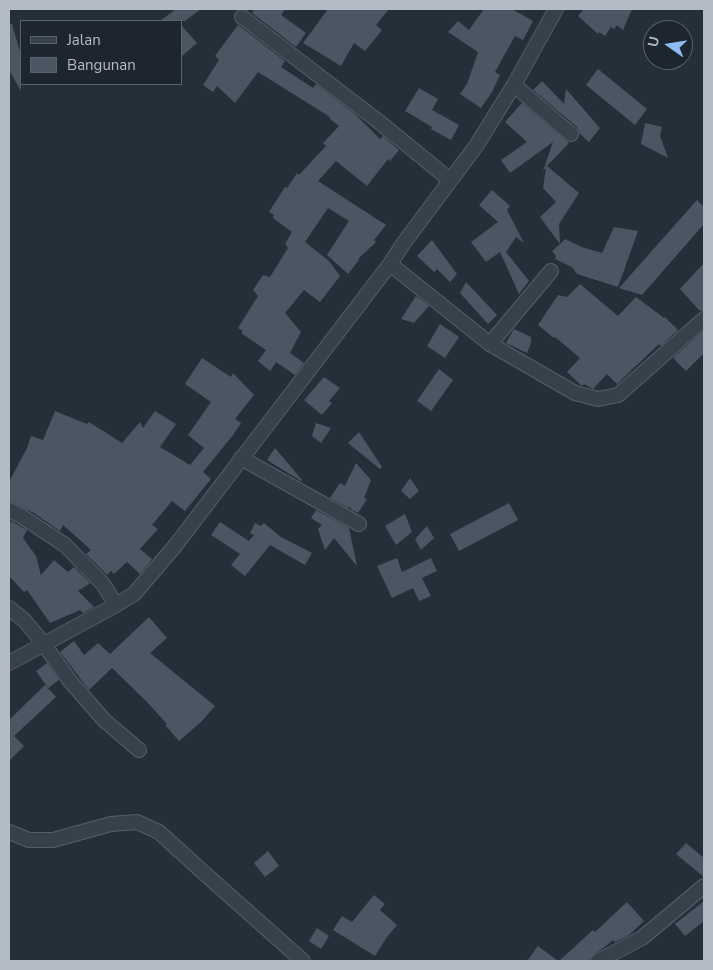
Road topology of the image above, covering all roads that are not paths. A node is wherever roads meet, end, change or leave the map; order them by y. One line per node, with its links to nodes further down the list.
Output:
1 (556, 9): 3 (street)
2 (242, 17): 5 (street)
3 (514, 85): 4 (street); 5 (street)
4 (571, 134)
5 (450, 180): 6 (street)
6 (390, 264): 9 (street); 10 (street)
7 (551, 271): 9 (street)
8 (704, 319): 9 (street)
9 (490, 344)
10 (241, 458): 12 (street); 13 (street)
11 (9, 510): 13 (street)
12 (359, 524)
13 (116, 605): 15 (street)
14 (9, 608): 15 (street)
15 (44, 643): 16 (street); 17 (street)
16 (9, 663)
17 (140, 750)
18 (9, 832): 20 (street)
19 (704, 886): 21 (street)
20 (303, 961)
21 (598, 961)

